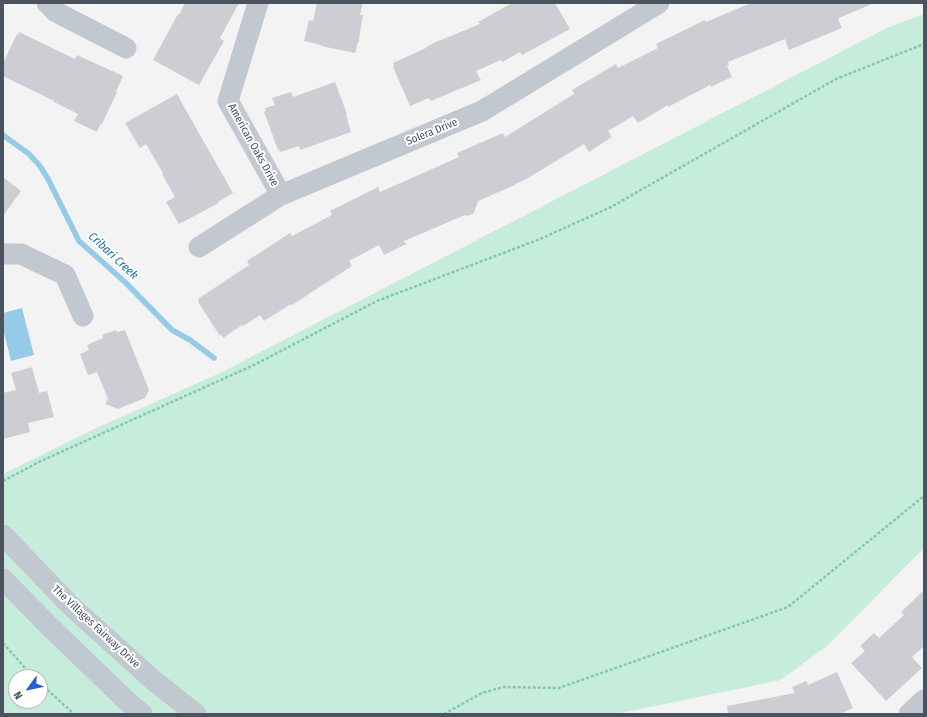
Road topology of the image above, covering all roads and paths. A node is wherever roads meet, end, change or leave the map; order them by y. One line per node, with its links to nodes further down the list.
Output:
1 (47, 3): 5 (street)
2 (258, 3): 6 (street, American Oaks Drive)
3 (659, 3): 6 (street, Solera Drive)
4 (924, 44): 10 (path)
5 (126, 48)
6 (281, 194): 7 (street, Solera Drive)
7 (199, 247)
8 (3, 254): 9 (street)
9 (83, 316)
10 (3, 481)
11 (924, 496): 21 (path)
12 (3, 535): 20 (street, The Villages Fairway Drive)
13 (3, 579): 19 (street)
14 (3, 642): 15 (path)
15 (26, 669)
16 (48, 690): 18 (path)
17 (924, 700): 22 (street)
18 (74, 714)
19 (142, 714)
20 (196, 714)
21 (444, 714)
22 (909, 714)

